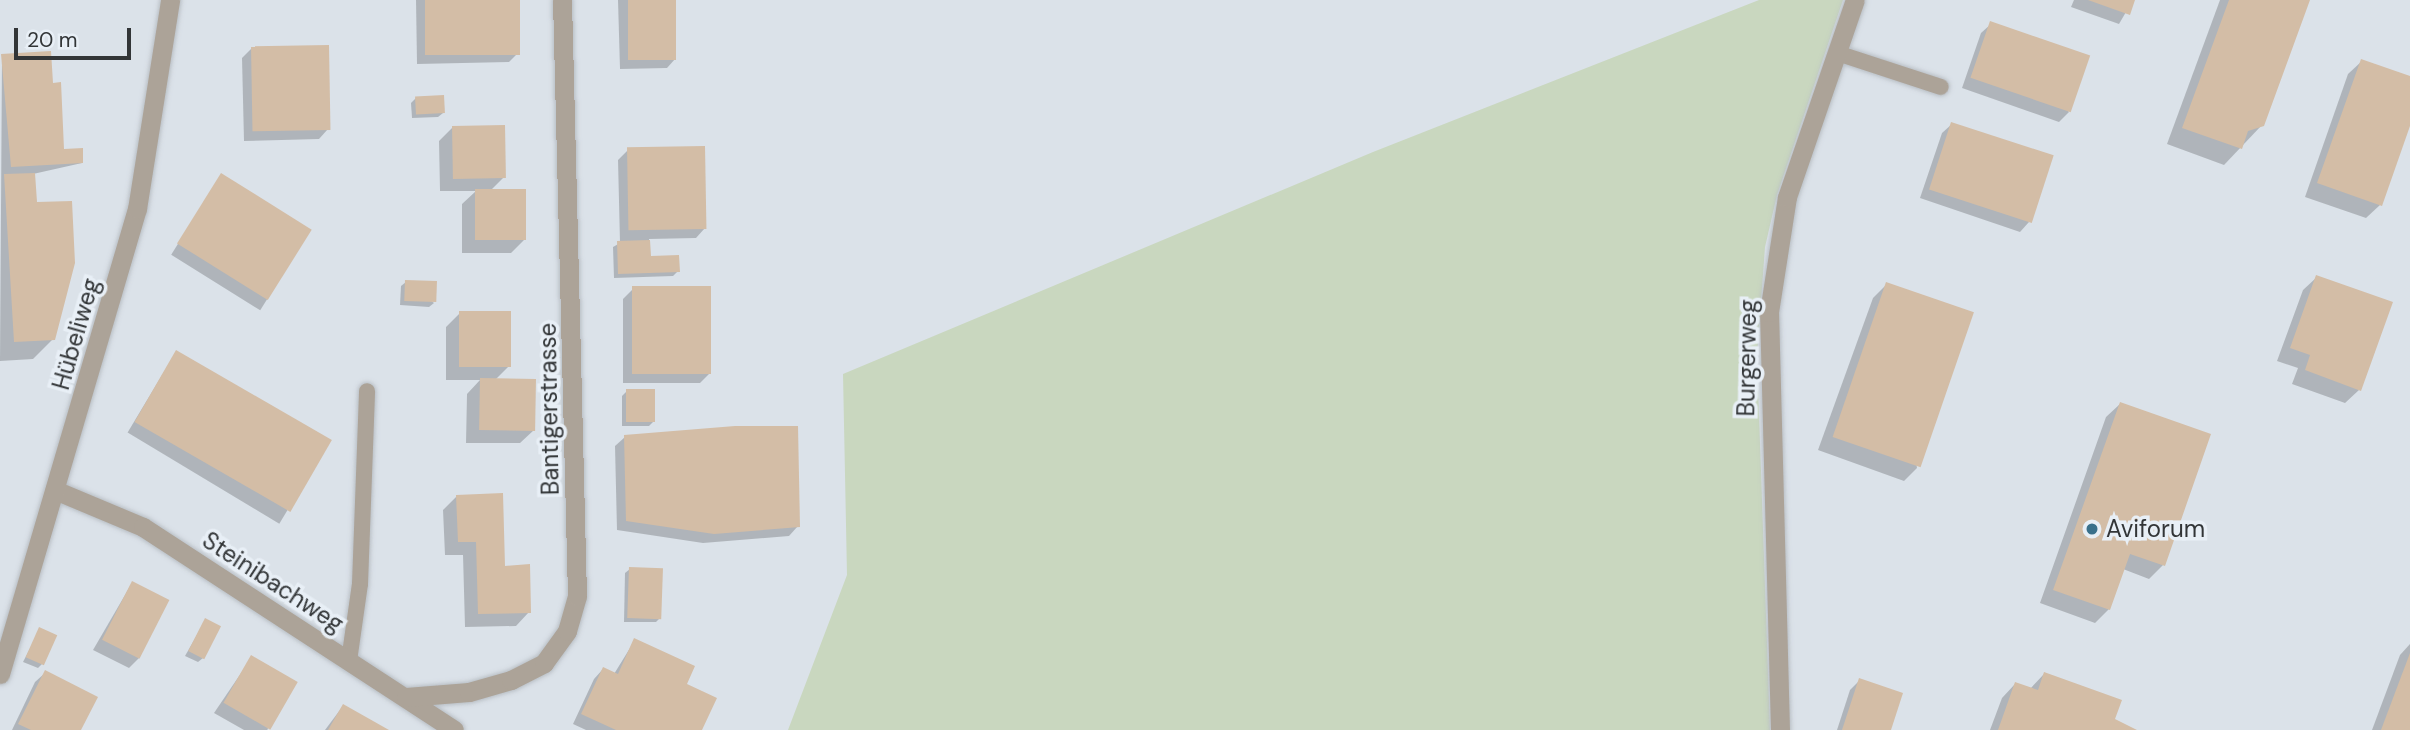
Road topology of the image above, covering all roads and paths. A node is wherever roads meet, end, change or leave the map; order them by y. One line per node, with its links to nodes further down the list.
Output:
1 (170, 0): 7 (street, Hübeliweg)
2 (562, 0): 10 (street, Bantigerstrasse)
3 (1856, 0): 4 (street, Burgerweg)
4 (1837, 53): 5 (lane); 12 (street, Burgerweg)
5 (1941, 87)
6 (367, 391): 8 (lane)
7 (57, 491): 8 (street, Steinibachweg); 9 (street, Hübeliweg)
8 (349, 661): 10 (street, Steinibachweg)
9 (0, 674)
10 (406, 697): 11 (street, Steinibachweg)
11 (454, 730)
12 (1780, 730)

